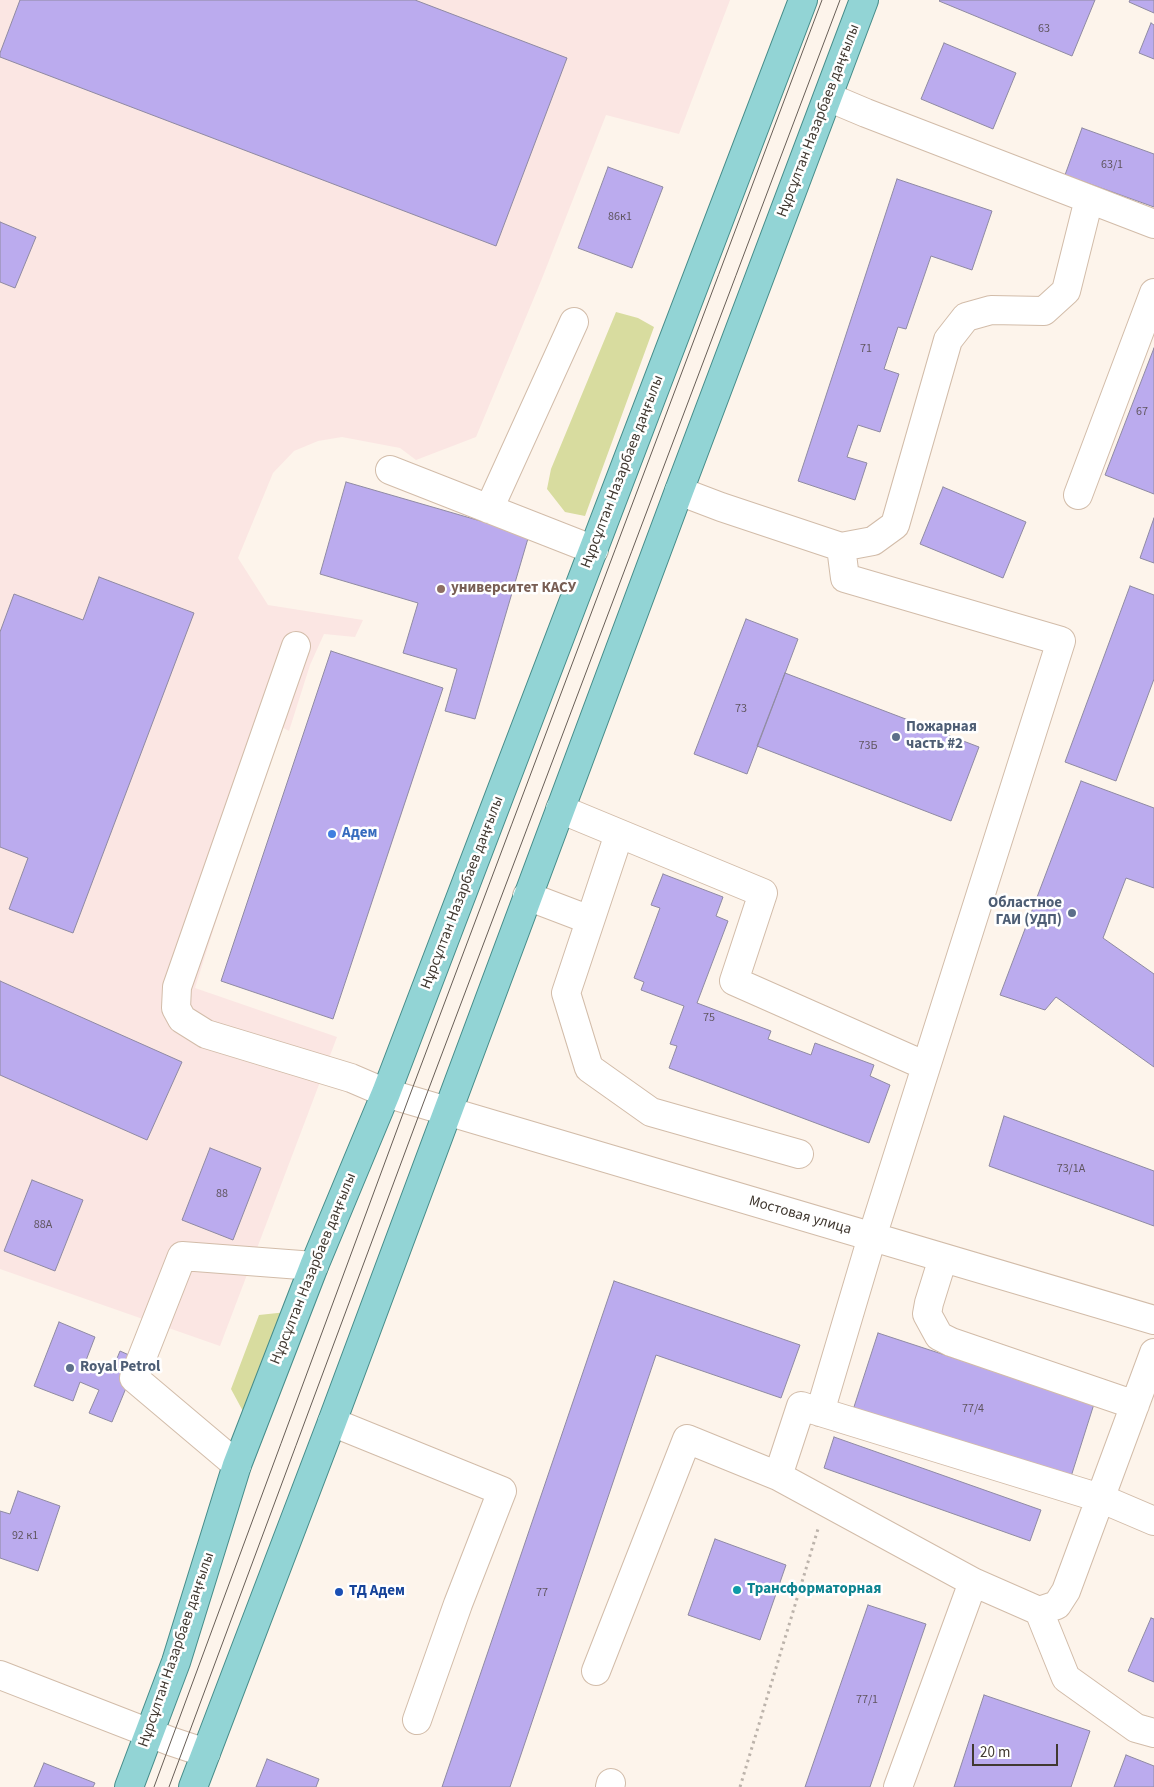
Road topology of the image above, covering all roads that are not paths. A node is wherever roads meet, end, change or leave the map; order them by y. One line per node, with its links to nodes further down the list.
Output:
1 (803, 0): 13 (main road, Нұрсұлтан Назарбаев даңғылы)
2 (864, 0): 3 (main road, Нұрсұлтан Назарбаев даңғылы)
3 (828, 97): 4 (street); 9 (main road, Нұрсұлтан Назарбаев даңғылы)
4 (1089, 199): 5 (street); 12 (street)
5 (1154, 224)
6 (1154, 293): 10 (street)
7 (574, 322): 11 (street)
8 (390, 470): 11 (street)
9 (679, 491): 12 (street); 15 (main road, Нұрсұлтан Назарбаев даңғылы)
10 (1078, 495)
11 (489, 508): 13 (street)
12 (841, 547): 19 (street)
13 (594, 550): 20 (main road, Нұрсұлтан Назарбаев даңғылы)
14 (296, 646): 20 (street, Мостовая улица)
15 (560, 809): 16 (street); 17 (main road, Нұрсұлтан Назарбаев даңғылы)
16 (619, 834): 18 (street); 19 (street)
17 (527, 896): 18 (street); 21 (main road, Нұрсұлтан Назарбаев даңғылы)
18 (590, 920): 22 (street)
19 (926, 1066): 23 (street)
20 (386, 1093): 21 (street, Мостовая улица); 25 (main road, Нұрсұлтан Назарбаев даңғылы)
21 (447, 1111): 23 (street, Мостовая улица); 30 (main road, Нұрсұлтан Назарбаев даңғылы)
22 (799, 1154)
23 (872, 1237): 24 (street, Мостовая улица); 29 (street)
24 (943, 1258): 26 (street, Мостовая улица); 28 (street)
25 (314, 1266): 31 (main road, Нұрсұлтан Назарбаев даңғылы); 31 (street)
26 (1154, 1320)
27 (1154, 1353): 28 (street)
28 (1135, 1405): 33 (street)
29 (820, 1412): 32 (street); 33 (street)
30 (332, 1422): 39 (street); 42 (main road, Нұрсұлтан Назарбаев даңғылы)
31 (237, 1465): 40 (main road, Нұрсұлтан Назарбаев даңғылы)
32 (778, 1476): 35 (street); 37 (street)
33 (1100, 1498): 34 (street); 36 (street)
34 (1154, 1521)
35 (973, 1582): 36 (street); 45 (street)
36 (1039, 1611): 41 (street)
37 (596, 1671)
38 (0, 1675): 40 (street)
39 (417, 1720)
40 (149, 1733): 42 (street); 43 (main road, Нұрсұлтан Назарбаев даңғылы)
41 (1154, 1733)
42 (206, 1753): 44 (main road, Нұрсұлтан Назарбаев даңғылы)
43 (129, 1787)
44 (193, 1787)
45 (898, 1787)

